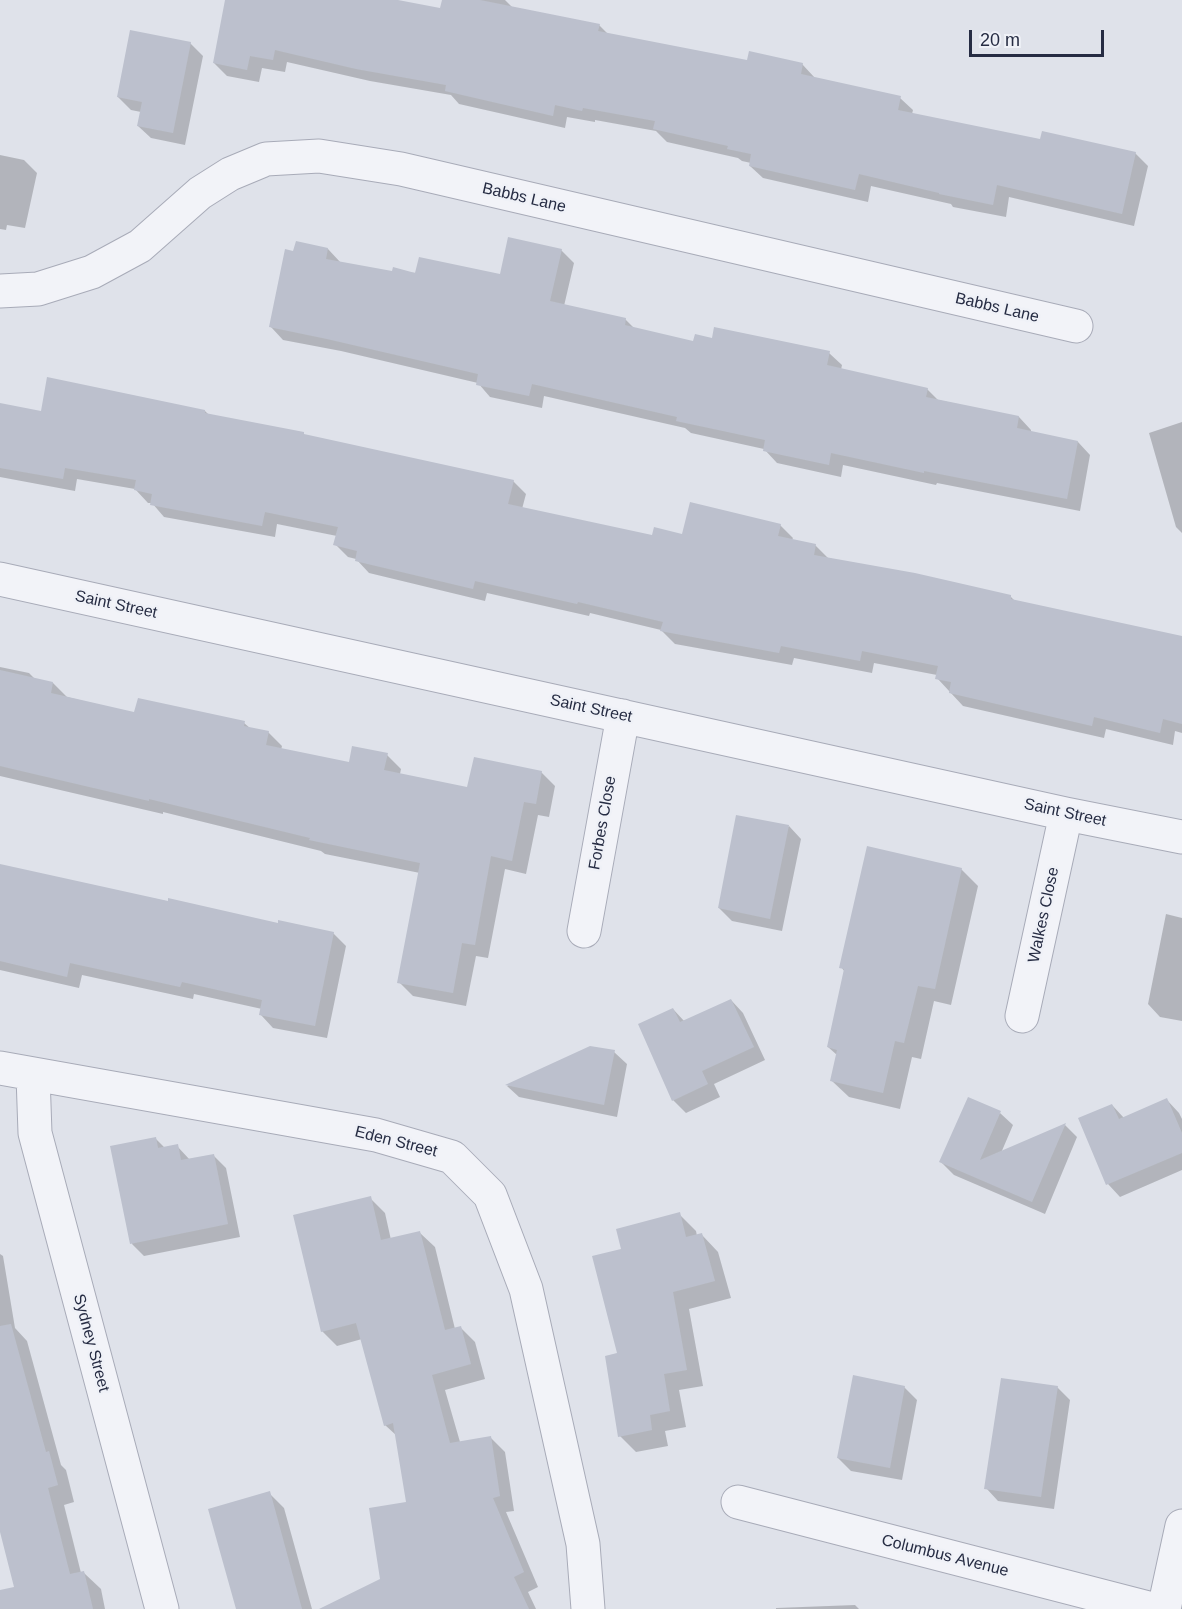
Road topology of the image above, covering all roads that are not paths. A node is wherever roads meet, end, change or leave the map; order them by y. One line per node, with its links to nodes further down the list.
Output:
1 (0, 291): 2 (street, Babbs Lane)
2 (1076, 326)
3 (0, 579): 4 (street, Saint Street)
4 (623, 716): 5 (street, Saint Street); 7 (street, Forbes Close)
5 (1066, 814): 6 (street, Saint Street); 8 (street, Walkes Close)
6 (1182, 837)
7 (584, 930)
8 (1022, 1016)
9 (0, 1068): 10 (street, Eden Street)
10 (33, 1076): 13 (street, Sydney Street); 14 (street, Eden Street)
11 (738, 1502): 15 (street, Columbus Avenue)
12 (1182, 1526): 16 (street)
13 (162, 1609)
14 (588, 1609)
15 (1152, 1609)
16 (1164, 1609)

